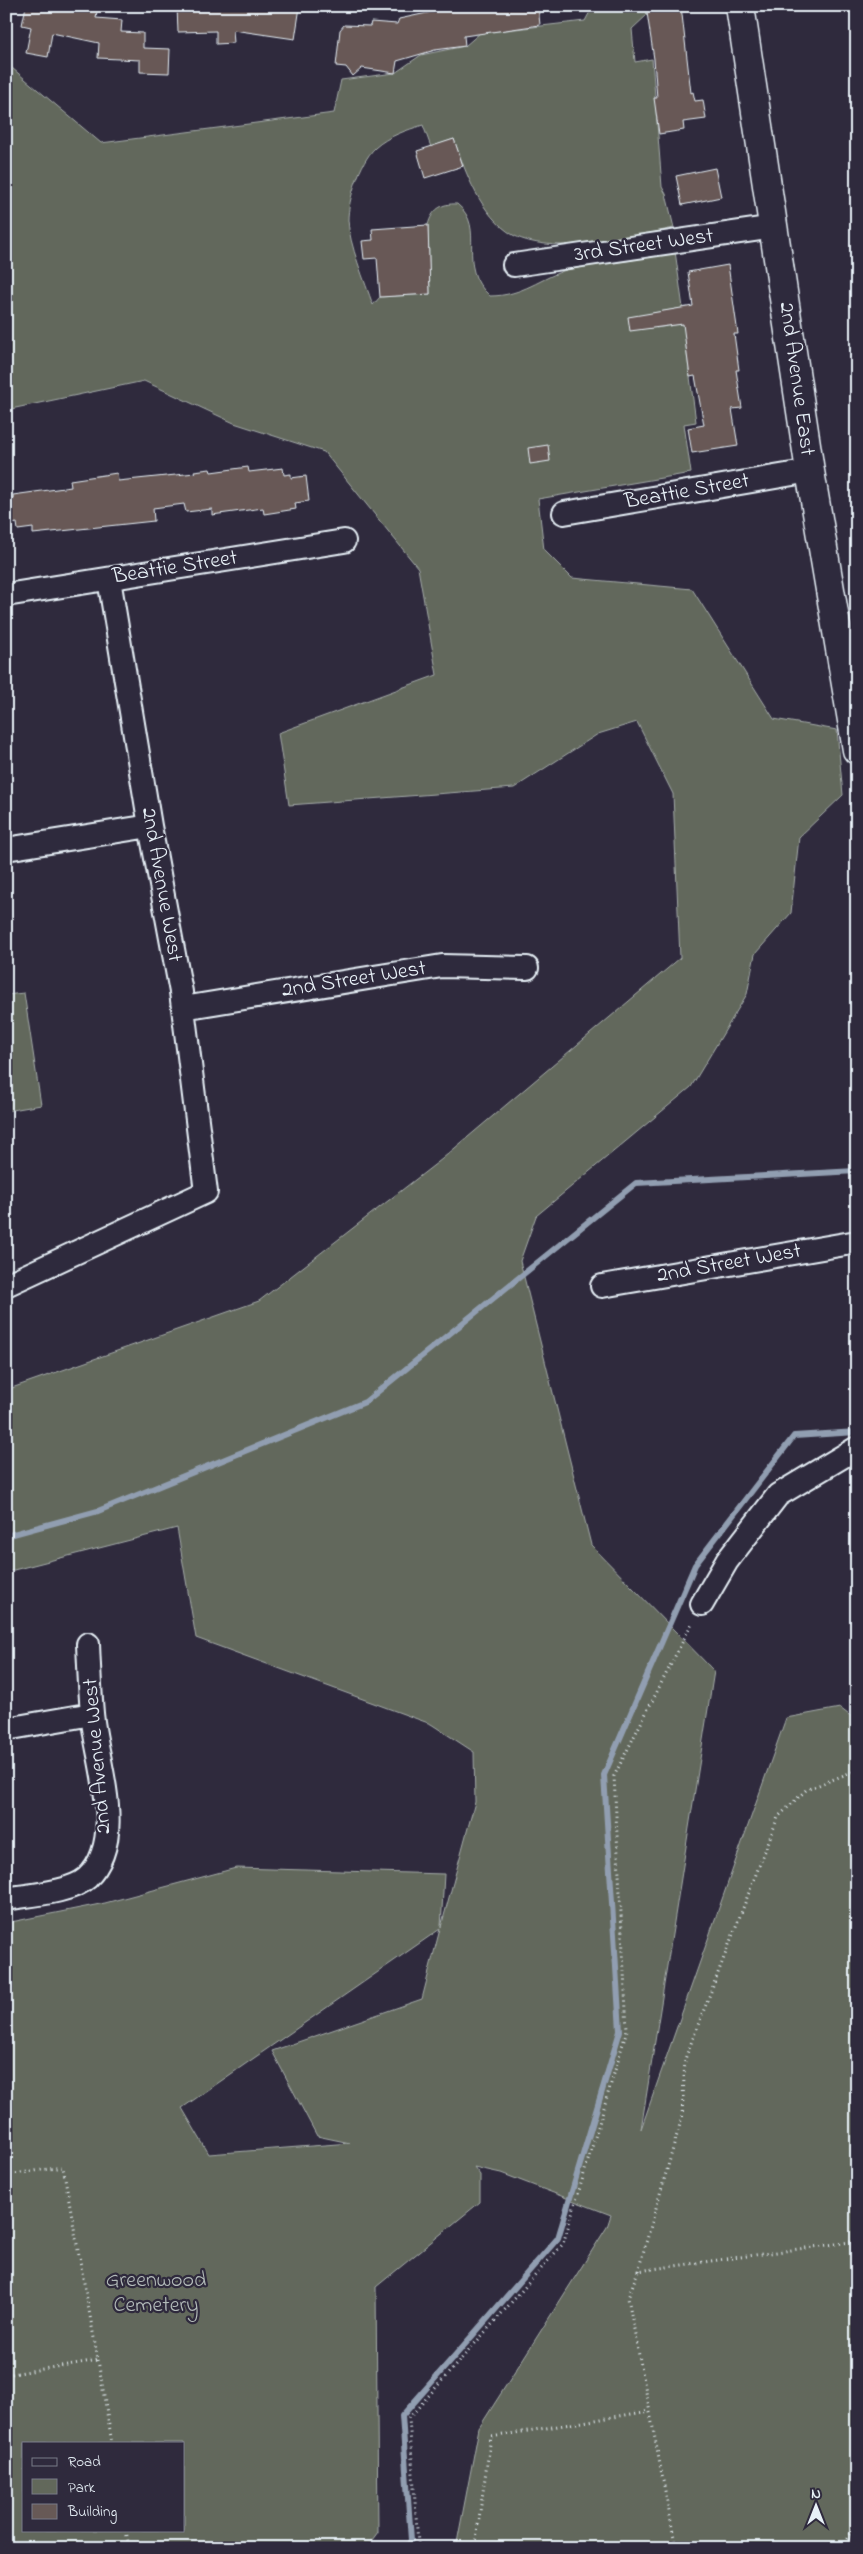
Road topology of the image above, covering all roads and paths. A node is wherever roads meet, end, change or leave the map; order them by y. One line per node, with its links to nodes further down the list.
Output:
1 (740, 6): 2 (main road, 2nd Avenue East)
2 (774, 227): 3 (street, 3rd Street West); 4 (main road, 2nd Avenue East)
3 (514, 266)
4 (810, 472): 5 (street, Beattie Street); 9 (main road, 2nd Avenue East)
5 (564, 513)
6 (344, 541): 7 (street, Beattie Street)
7 (109, 579): 8 (street, Beattie Street); 10 (street, 2nd Avenue West)
8 (6, 595)
9 (857, 750)
10 (150, 826): 11 (street); 13 (street, 2nd Avenue West)
11 (6, 849)
12 (527, 968): 13 (street, 2nd Street West)
13 (183, 1008): 15 (street, 2nd Avenue West)
14 (857, 1242): 16 (street, 2nd Street West)
15 (6, 1285)
16 (602, 1286)
17 (857, 1448): 18 (street)
18 (702, 1604): 34 (path)
19 (88, 1644): 20 (street, 2nd Avenue West)
20 (92, 1714): 21 (street); 23 (street, 2nd Avenue West)
21 (6, 1729)
22 (857, 1770): 26 (path)
23 (6, 1899)
24 (6, 2175): 27 (path)
25 (857, 2241): 26 (path)
26 (638, 2271): 29 (path)
27 (98, 2360): 28 (path); 30 (path)
28 (6, 2375)
29 (650, 2411): 35 (path); 36 (path)
30 (112, 2442)
31 (857, 2522): 37 (path)
32 (126, 2532): 33 (path)
33 (129, 2548)
34 (416, 2548)
35 (470, 2548)
36 (676, 2548)
37 (843, 2548)

